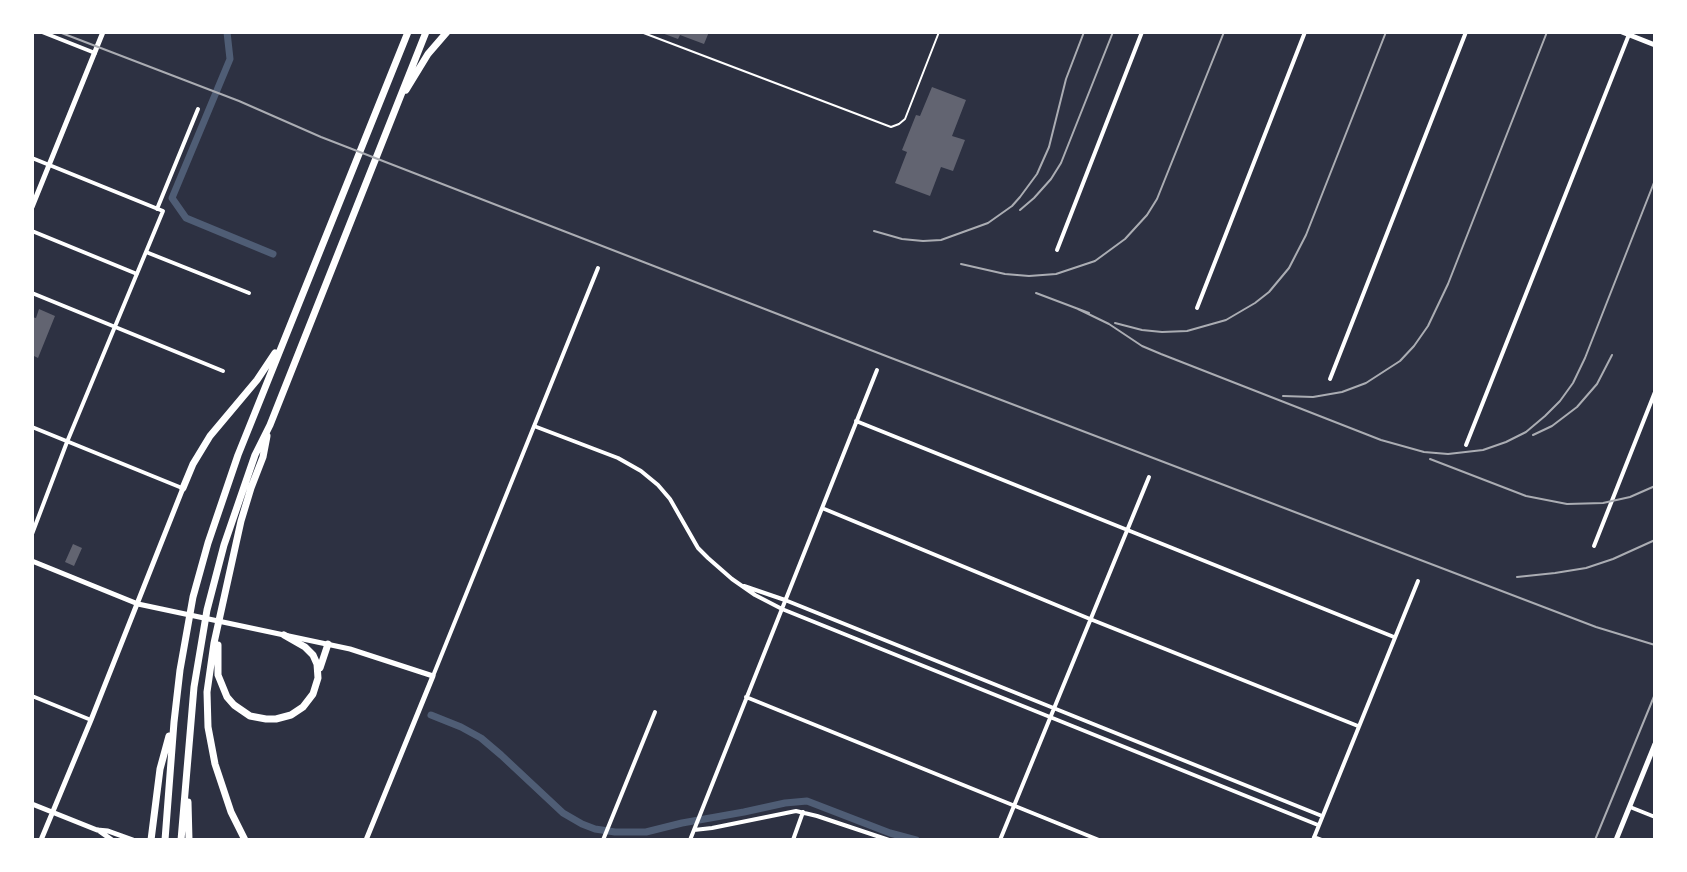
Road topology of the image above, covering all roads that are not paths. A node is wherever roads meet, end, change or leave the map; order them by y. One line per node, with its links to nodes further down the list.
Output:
1 (42, 32): 13 (street)
2 (103, 32): 13 (street)
3 (408, 32): 29 (highway)
4 (426, 32): 14 (highway)
5 (447, 32): 14 (highway)
6 (641, 32): 7 (lane)
7 (939, 32)
8 (1142, 32): 21 (street)
9 (1305, 32): 27 (street)
10 (1466, 32): 32 (street)
11 (1627, 33): 12 (street); 39 (street)
12 (1655, 45)
13 (95, 53): 17 (street)
14 (396, 105): 35 (highway)
15 (198, 109): 19 (street)
16 (32, 158): 17 (street)
17 (50, 165): 18 (street); 19 (street)
18 (32, 207)
19 (160, 210): 22 (street)
20 (32, 231): 24 (street)
21 (1057, 250)
22 (146, 252): 24 (street); 26 (street)
23 (598, 268): 36 (street)
24 (137, 274): 28 (street)
25 (32, 293): 28 (street)
26 (249, 293)
27 (1197, 308)
28 (116, 327): 31 (street); 38 (street)
29 (285, 338): 41 (highway); 67 (highway)
30 (877, 370): 34 (street)
31 (223, 371)
32 (1330, 379)
33 (1655, 392): 45 (street)
34 (856, 421): 42 (street); 43 (street)
35 (270, 425): 51 (highway); 72 (highway)
36 (534, 426): 48 (street); 59 (street)
37 (32, 427): 38 (street)
38 (67, 442): 41 (street); 44 (street)
39 (1466, 445)
40 (1149, 477): 43 (street)
41 (183, 488): 50 (street)
42 (822, 508): 49 (street); 53 (street)
43 (1127, 529): 53 (street); 55 (street)
44 (32, 534)
45 (1594, 546)
46 (32, 561): 50 (street)
47 (1418, 581): 55 (street)
48 (742, 585): 49 (street); 52 (street)
49 (785, 600): 52 (street); 56 (street)
50 (138, 604): 54 (street); 66 (street)
51 (223, 606): 60 (highway); 91 (highway)
52 (782, 609): 58 (street); 62 (street)
53 (1090, 619): 63 (street); 68 (street)
54 (284, 635): 57 (street); 60 (highway)
55 (1394, 637): 68 (street)
56 (884, 639): 58 (street); 63 (street)
57 (328, 644): 59 (street); 60 (highway)
58 (880, 649): 65 (street)
59 (433, 676): 92 (street)
60 (318, 678)
61 (32, 696): 66 (street)
62 (746, 697): 74 (street); 81 (street)
63 (1054, 708): 65 (street); 70 (street)
64 (655, 712): 93 (street)
65 (1050, 718): 71 (street); 74 (street)
66 (91, 720): 77 (street)
67 (174, 722): 87 (highway); 88 (highway)
68 (1358, 726): 78 (street)
69 (1655, 744): 75 (street)
70 (1147, 745): 71 (street); 78 (street)
71 (1143, 755): 80 (street)
72 (186, 768): 89 (highway); 90 (highway)
73 (32, 804): 77 (street)
74 (1014, 805): 97 (street); 98 (street)
75 (1630, 807): 79 (street); 100 (street)
76 (803, 812): 81 (street); 95 (street); 96 (street)
77 (53, 813): 82 (street); 84 (street)
78 (1322, 816): 80 (street)
79 (1655, 817)
80 (1318, 825): 83 (street)
81 (695, 827): 94 (street)
82 (97, 830): 85 (street); 86 (street)
83 (1313, 838): 99 (street)
84 (41, 840)
85 (112, 840)
86 (131, 840)
87 (151, 840)
88 (165, 840)
89 (181, 840)
90 (189, 840)
91 (245, 840)
92 (366, 840)
93 (603, 840)
94 (690, 840)
95 (793, 840)
96 (889, 840)
97 (1000, 840)
98 (1099, 840)
99 (1322, 840)
100 (1616, 840)

